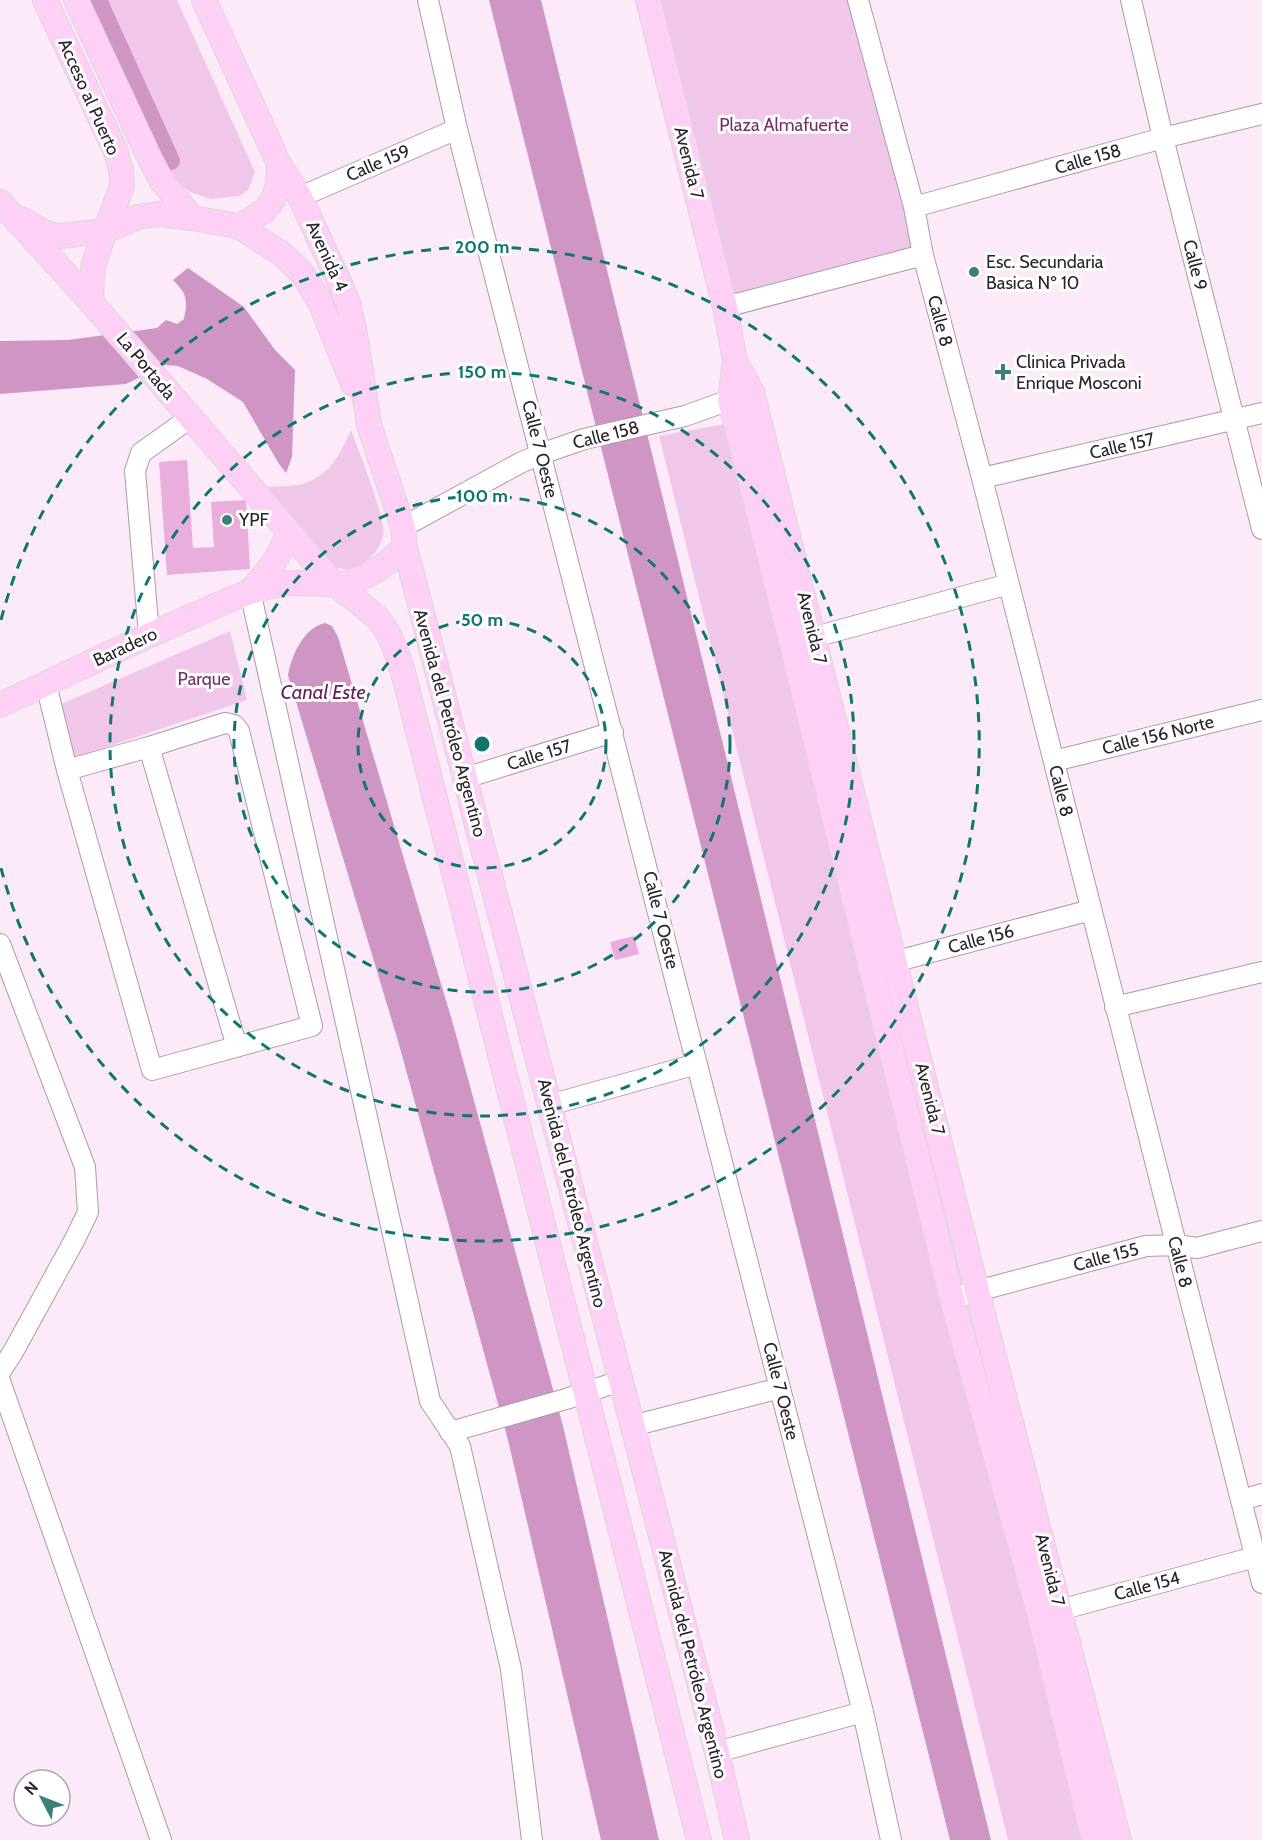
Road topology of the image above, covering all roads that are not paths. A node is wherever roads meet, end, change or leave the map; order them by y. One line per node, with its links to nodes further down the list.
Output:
1 (45, 0): 17 (main road, Acceso al Puerto)
2 (76, 0): 15 (main road, Acceso al Puerto)
3 (204, 0): 11 (main road, Avenida 4)
4 (428, 0): 9 (street, Calle 7 Oeste)
5 (648, 0): 20 (main road, Avenida 7)
6 (858, 0): 14 (street, Calle 8)
7 (1131, 0): 10 (street, Calle 9)
8 (1262, 114): 10 (street, Calle 158)
9 (457, 129): 12 (street, Calle 159); 26 (street, Calle 7 Oeste)
10 (1163, 138): 14 (street, Calle 158); 24 (street, Calle 9)
11 (279, 164): 12 (main road, Avenida 4); 16 (main road)
12 (300, 197): 25 (main road, Avenida 4)
13 (3, 205): 17 (main road); 19 (main road, La Portada)
14 (914, 207): 18 (street, Calle 8)
15 (192, 218): 16 (main road); 17 (main road)
16 (238, 226): 25 (main road)
17 (105, 231): 19 (main road, Acceso al Puerto)
18 (923, 255): 20 (street); 27 (street, Calle 8)
19 (92, 303): 23 (main road, La Portada)
20 (725, 307): 21 (main road, Avenida 7)
21 (741, 396): 26 (street, Calle 158); 35 (main road, Avenida 7); 36 (main road, Avenida 7)
22 (1262, 413): 24 (street, Calle 157)
23 (190, 418): 29 (main road, La Portada); 34 (street)
24 (1234, 420): 27 (street, Calle 157); 28 (street, Calle 9)
25 (369, 425): 30 (main road, Avenida 4)
26 (541, 454): 30 (street, Calle 158); 40 (street, Calle 7 Oeste)
27 (982, 478): 32 (street, Calle 8)
28 (1262, 529)
29 (289, 532): 31 (main road, Avenida del Petróleo Argentino); 33 (main road, Baradero)
30 (404, 537): 31 (main road, Baradero); 44 (main road, Avenida del Petróleo Argentino)
31 (335, 584): 33 (main road, Baradero); 62 (main road, Avenida del Petróleo Argentino)
32 (1009, 584): 35 (street); 42 (street, Calle 8)
33 (250, 591): 34 (main road, Baradero); 64 (street)
34 (149, 635): 37 (main road, Baradero)
35 (814, 636): 36 (street); 47 (main road, Avenida 7)
36 (792, 644): 48 (main road, Avenida 7)
37 (46, 684): 38 (main road, Baradero); 43 (street)
38 (0, 705)
39 (1262, 710): 42 (street, Calle 156 Norte)
40 (613, 732): 44 (street, Calle 157); 52 (street, Calle 7 Oeste)
41 (149, 747): 43 (street); 51 (street); 51 (street)
42 (1054, 761): 45 (street, Calle 8)
43 (67, 770): 51 (street)
44 (465, 778): 53 (main road, Avenida del Petróleo Argentino)
45 (1091, 910): 47 (street, Calle 156); 50 (street, Calle 8)
46 (0, 944): 58 (street)
47 (895, 962): 48 (street, Calle 156); 56 (main road, Avenida 7)
48 (871, 968): 57 (main road, Avenida 7)
49 (1262, 972): 50 (street)
50 (1115, 1007): 55 (street, Calle 8)
51 (237, 1047)
52 (697, 1064): 53 (street); 61 (street, Calle 7 Oeste)
53 (549, 1105): 60 (main road, Avenida del Petróleo Argentino)
54 (1262, 1231): 55 (street, Calle 155)
55 (1176, 1245): 56 (street, Calle 155); 66 (street, Calle 8)
56 (978, 1291): 57 (street, Calle 155); 69 (main road, Avenida 7)
57 (952, 1299): 69 (main road, Avenida 7)
58 (0, 1372)
59 (0, 1381): 72 (street)
60 (620, 1381): 62 (street); 63 (main road, Avenida del Petróleo Argentino)
61 (780, 1388): 63 (street); 70 (street, Calle 7 Oeste)
62 (575, 1396): 64 (street); 74 (main road, Avenida del Petróleo Argentino)
63 (632, 1426): 71 (main road, Avenida del Petróleo Argentino)
64 (450, 1432): 73 (street)
65 (1262, 1494): 66 (street)
66 (1242, 1500): 67 (street, Calle 8)
67 (1255, 1557): 68 (street, Calle 8); 69 (street, Calle 154)
68 (1262, 1583)
69 (1050, 1612): 77 (main road, Avenida 7); 78 (main road, Avenida 7)
70 (863, 1712): 71 (street); 76 (street, Calle 7 Oeste)
71 (717, 1752): 75 (main road, Avenida del Petróleo Argentino)
72 (161, 1840)
73 (532, 1840)
74 (699, 1840)
75 (737, 1840)
76 (891, 1840)
77 (1094, 1840)
78 (1119, 1840)

